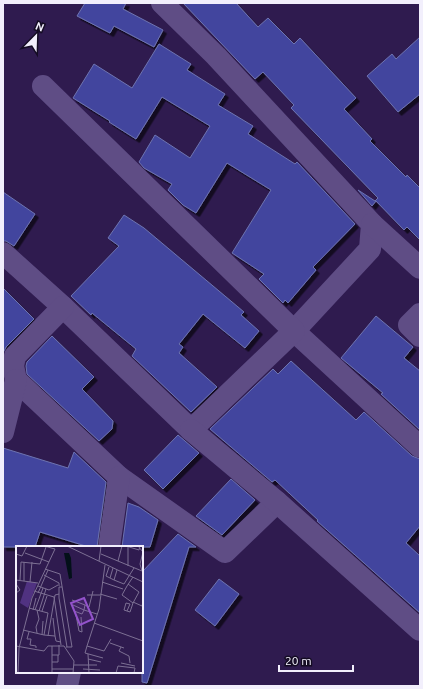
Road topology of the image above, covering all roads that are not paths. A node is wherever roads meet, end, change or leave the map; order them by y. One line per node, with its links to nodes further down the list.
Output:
1 (162, 3): 3 (street)
2 (43, 86): 8 (street)
3 (372, 224): 5 (street); 8 (street)
4 (3, 253): 6 (street)
5 (420, 268)
6 (63, 307): 10 (street); 11 (street)
7 (420, 314): 9 (street)
8 (294, 331): 11 (street); 13 (street)
9 (420, 336)
10 (16, 380): 12 (street); 14 (street)
11 (191, 430): 15 (street)
12 (3, 432)
13 (420, 447)
14 (119, 477): 15 (street); 16 (street)
15 (277, 502): 17 (street)
16 (108, 546)
17 (420, 630)
18 (70, 673): 19 (street)
19 (67, 686)

